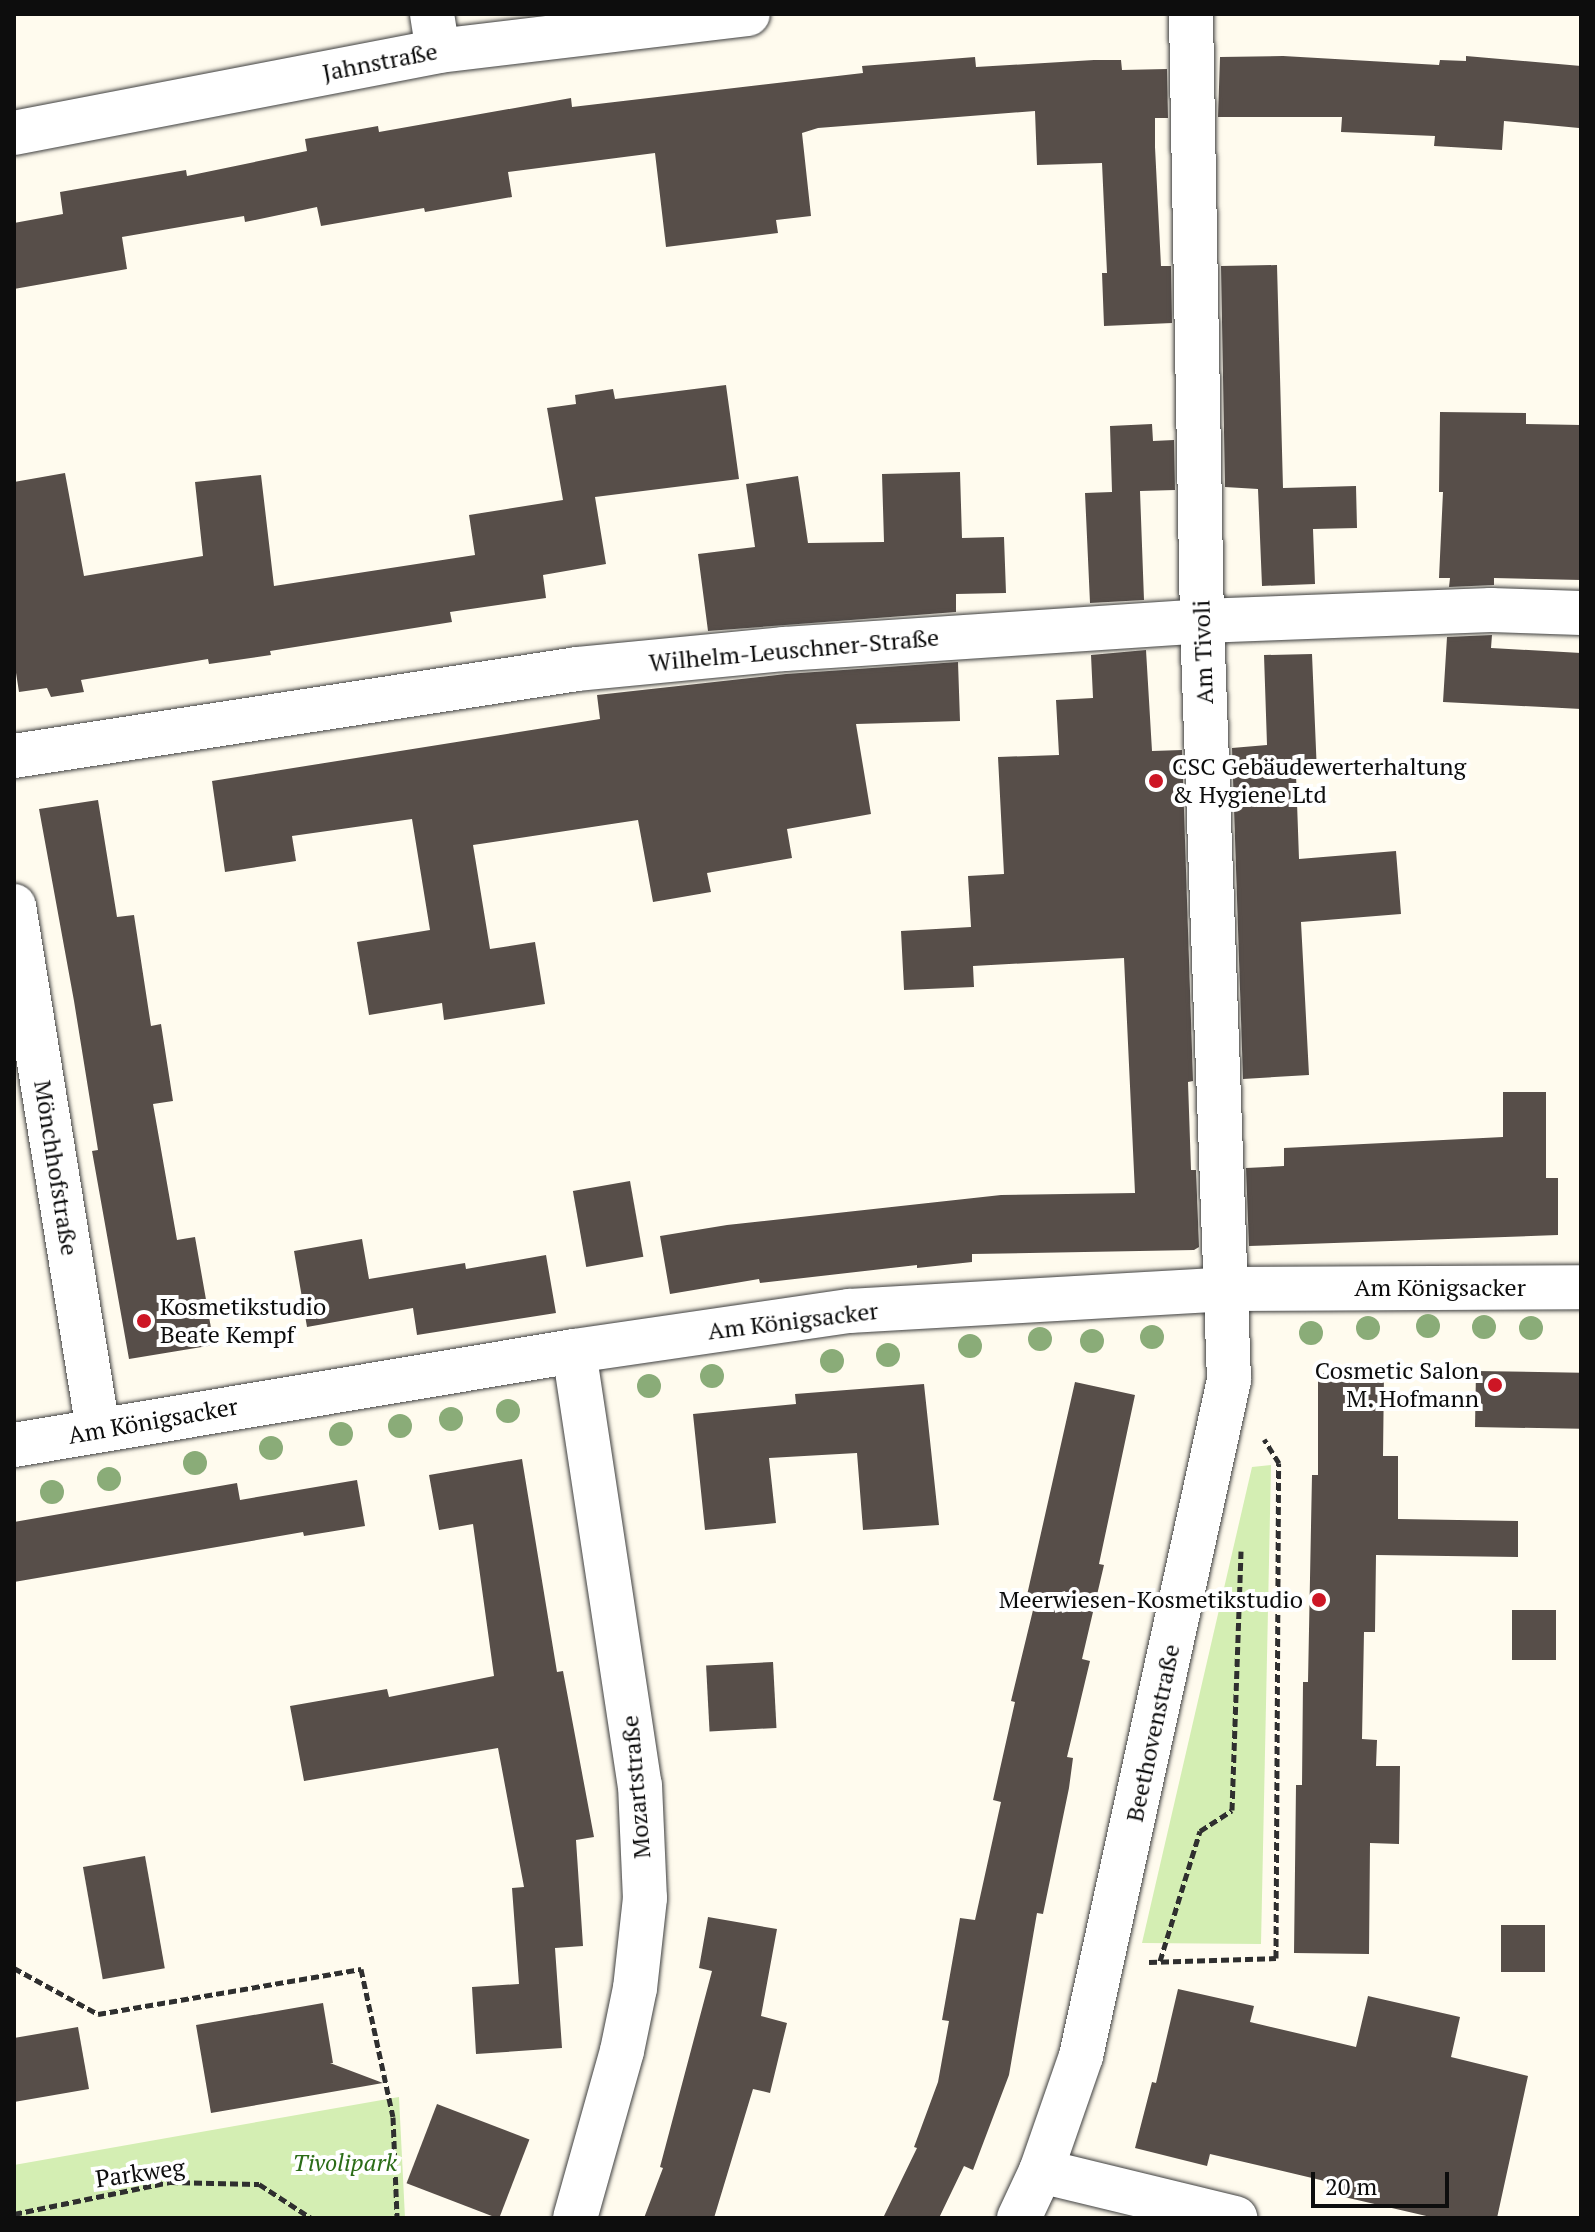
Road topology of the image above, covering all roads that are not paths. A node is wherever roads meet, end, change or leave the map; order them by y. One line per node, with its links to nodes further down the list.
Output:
1 (748, 14): 3 (street, Jahnstraße)
2 (1191, 14): 6 (street, Am Tivoli)
3 (435, 32): 4 (street, Jahnstraße)
4 (14, 133)
5 (1581, 613): 6 (street, Wilhelm-Leuschner-Straße)
6 (1202, 621): 7 (street, Wilhelm-Leuschner-Straße); 10 (street, Am Tivoli)
7 (14, 756)
8 (14, 906): 12 (street, Mönchhofstraße)
9 (1581, 1287): 10 (street, Am Königsacker)
10 (1228, 1289): 11 (street, Am Königsacker); 14 (street, Beethovenstraße)
11 (574, 1351): 12 (street, Am Königsacker); 15 (street, Mozartstraße)
12 (98, 1430): 13 (street, Am Königsacker)
13 (14, 1445)
14 (1041, 2171): 16 (street, Beethovenstraße); 17 (street)
15 (575, 2218)
16 (1019, 2218)
17 (1235, 2218)

